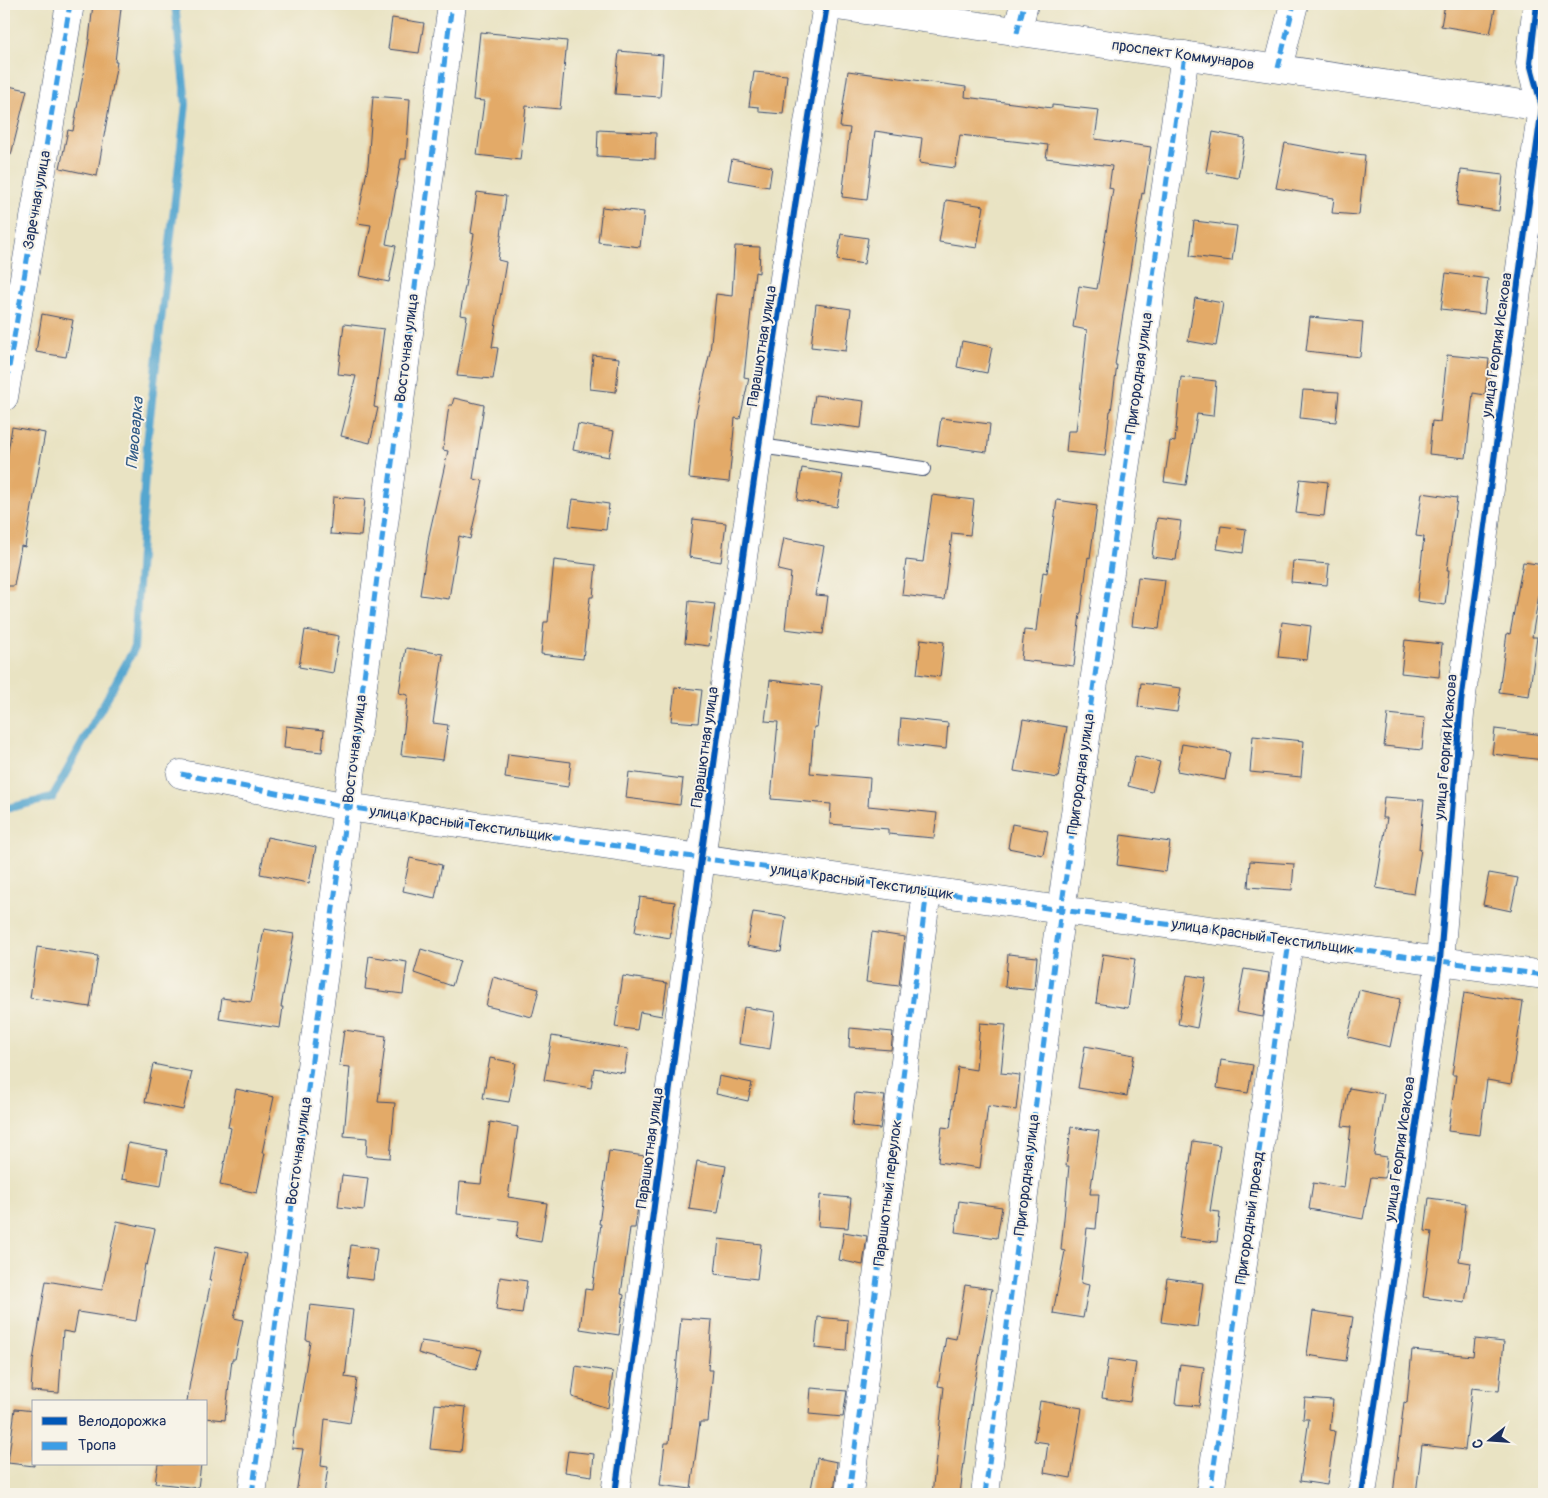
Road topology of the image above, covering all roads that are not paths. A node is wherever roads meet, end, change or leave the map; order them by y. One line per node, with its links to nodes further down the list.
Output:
1 (70, 4): 11 (street, Заречная улица)
2 (452, 4): 15 (street, Восточная улица)
3 (825, 4): 7 (street, проспект Коммунаров); 12 (street, Парашютная улица)
4 (1024, 4): 7 (street)
5 (1294, 4): 9 (street)
6 (1537, 4): 10 (street, улица Георгия Исакова)
7 (1017, 33): 8 (street, проспект Коммунаров)
8 (1185, 55): 9 (street, проспект Коммунаров); 18 (street, Пригородная улица)
9 (1278, 68): 10 (street, проспект Коммунаров)
10 (1543, 107): 20 (street, улица Георгия Исакова)
11 (4, 397)
12 (760, 446): 13 (lane); 16 (street, Парашютная улица)
13 (924, 469)
14 (181, 774): 15 (street, улица Красный Текстильщик)
15 (347, 807): 16 (street, улица Красный Текстильщик); 22 (street, Восточная улица)
16 (701, 859): 17 (street, улица Красный Текстильщик); 23 (street, Парашютная улица)
17 (927, 891): 18 (street, улица Красный Текстильщик); 24 (street, Парашютный переулок)
18 (1061, 910): 19 (street, улица Красный Текстильщик); 25 (street, Пригородная улица)
19 (1289, 942): 20 (street, улица Красный Текстильщик); 26 (street, Пригородный проезд)
20 (1440, 960): 21 (street, улица Красный Текстильщик); 27 (street, улица Георгия Исакова)
21 (1544, 975)
22 (252, 1494)
23 (615, 1494)
24 (849, 1494)
25 (985, 1494)
26 (1210, 1494)
27 (1362, 1494)

